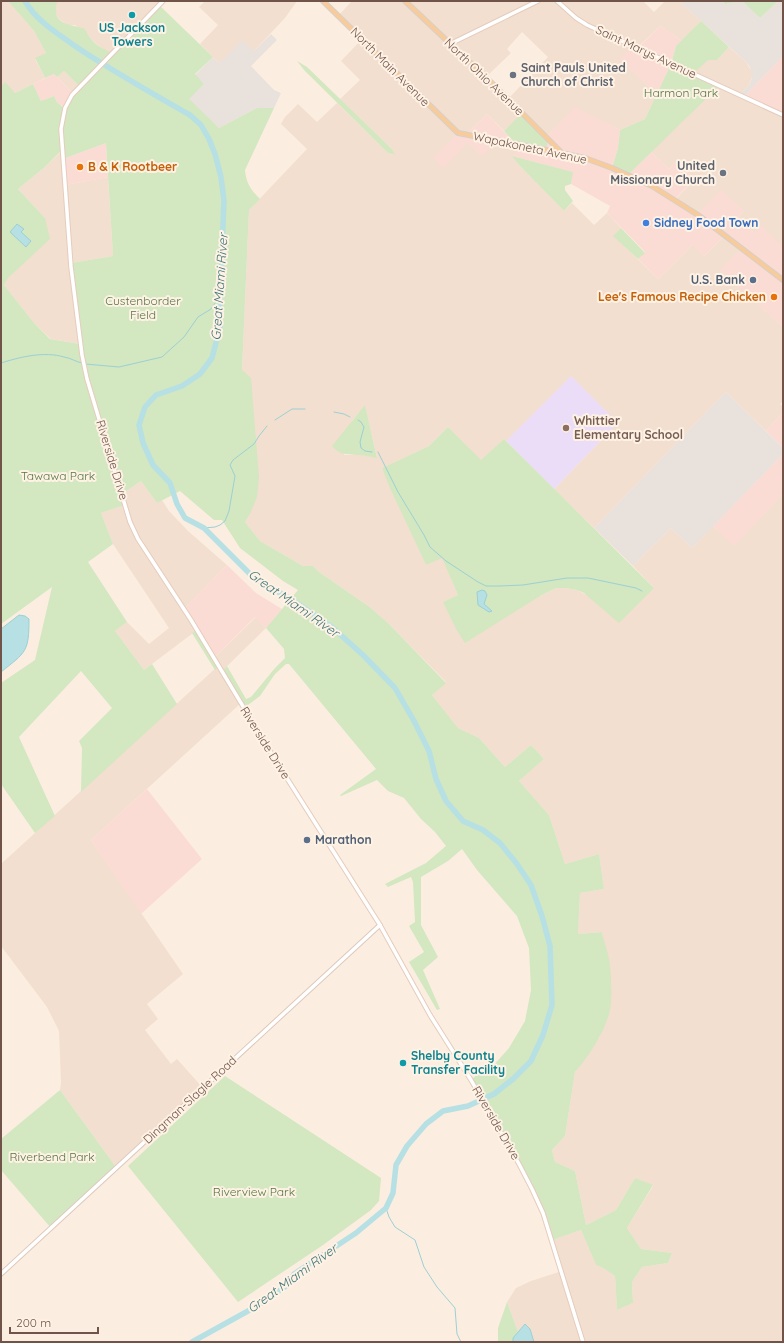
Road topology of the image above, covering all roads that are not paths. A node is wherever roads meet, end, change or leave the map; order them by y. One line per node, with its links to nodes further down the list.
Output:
1 (163, 1): 13 (main road, Riverside Drive)
2 (323, 1): 8 (main road, North Main Avenue)
3 (405, 1): 6 (main road, North Ohio Avenue)
4 (538, 1): 6 (main road)
5 (557, 1): 7 (main road, Saint Marys Avenue)
6 (450, 44): 9 (main road, North Ohio Avenue)
7 (783, 115)
8 (458, 133): 10 (main road, Wapakoneta Avenue)
9 (546, 137): 10 (main road); 11 (main road, North Ohio Avenue)
10 (537, 148): 11 (main road, Wapakoneta Avenue)
11 (562, 153): 12 (main road, Wapakoneta Avenue)
12 (783, 280)
13 (380, 925): 14 (main road, Dingman-Slagle Road); 15 (main road, Riverside Drive)
14 (1, 1274)
15 (583, 1342)

